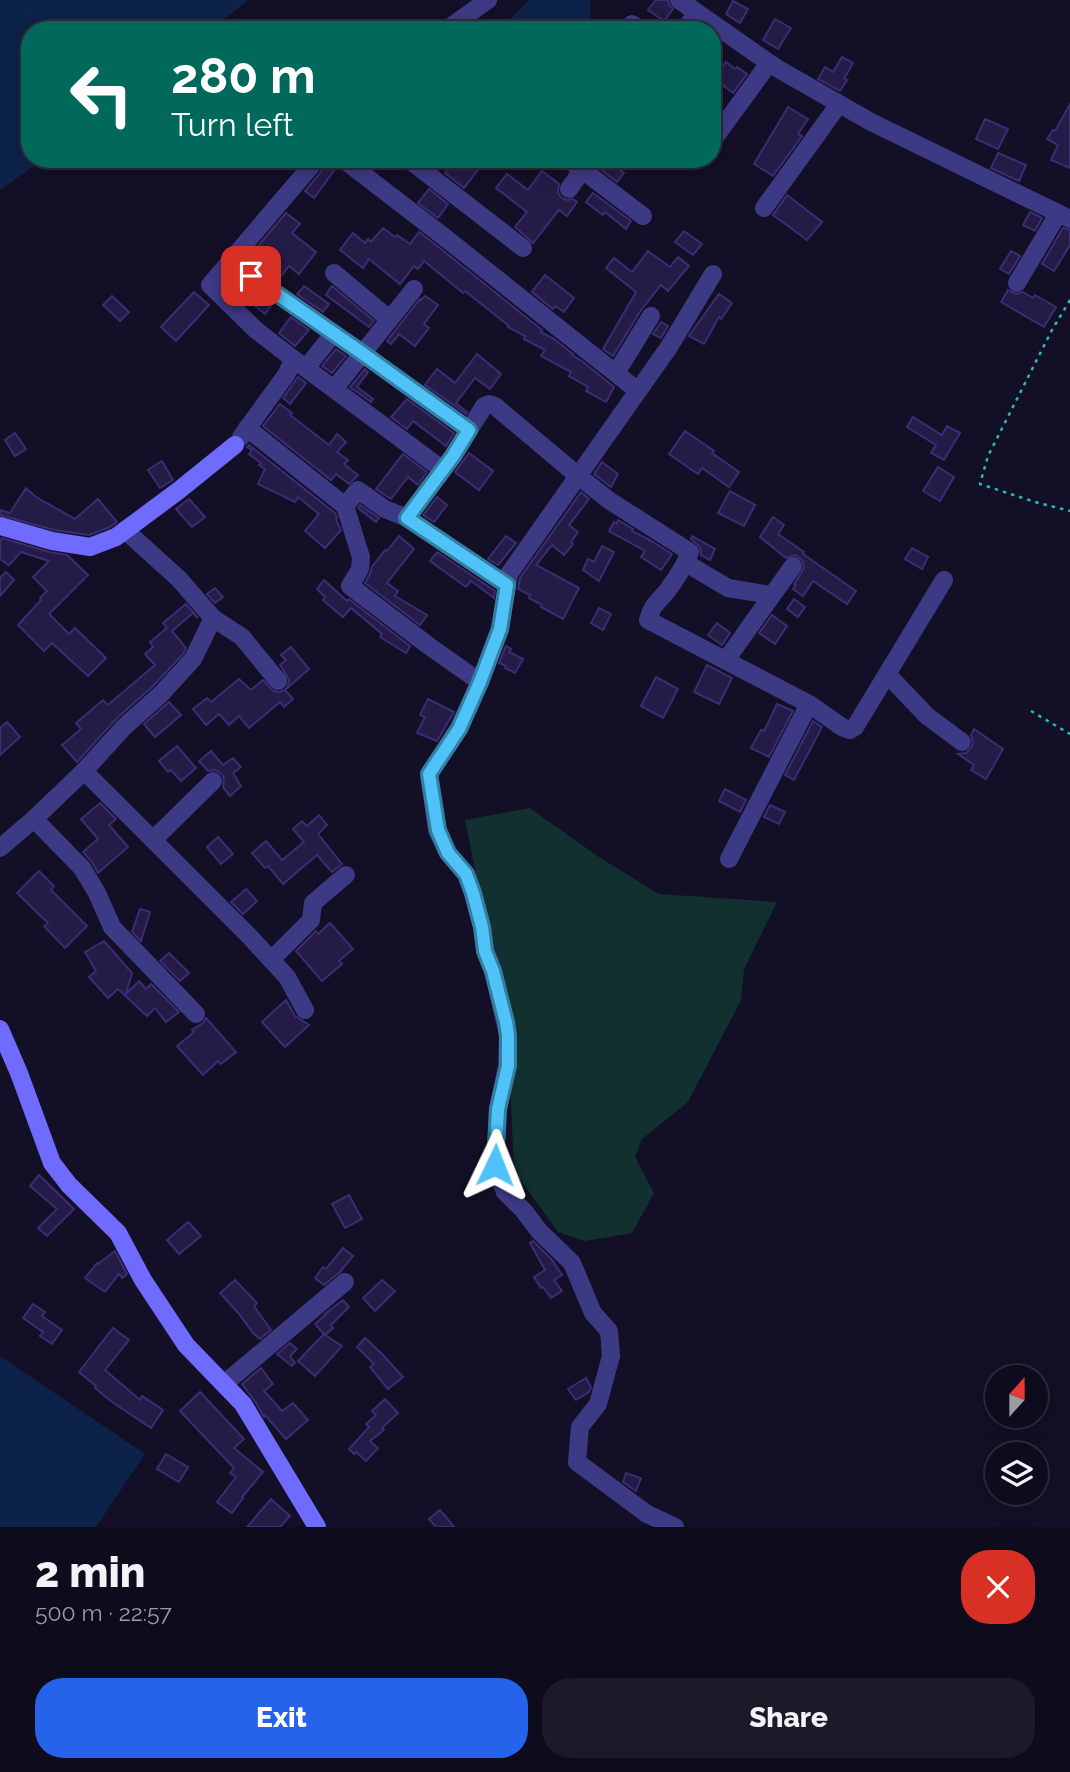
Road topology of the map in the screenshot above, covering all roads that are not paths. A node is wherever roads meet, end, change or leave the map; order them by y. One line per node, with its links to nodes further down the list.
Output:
1 (488, 0): 4 (street)
2 (679, 0): 3 (street)
3 (697, 13): 5 (street); 6 (street)
4 (459, 21)
5 (691, 21)
6 (708, 21)
7 (721, 30): 8 (street)
8 (769, 64): 9 (street); 10 (street)
9 (839, 104): 17 (street); 19 (street)
10 (721, 129)
11 (309, 168): 21 (street)
12 (355, 168): 31 (street)
13 (420, 168): 20 (street)
14 (578, 168): 16 (street)
15 (586, 168): 18 (street)
16 (569, 189)
17 (764, 208)
18 (643, 216)
19 (1064, 217): 24 (street)
20 (523, 248)
21 (230, 261): 28 (street); 30 (street)
22 (334, 273): 27 (street)
23 (713, 274): 33 (street)
24 (1017, 284)
25 (414, 289): 27 (street)
26 (651, 316): 31 (street)
27 (389, 319): 29 (street)
28 (334, 333): 29 (street); 30 (street)
29 (362, 353): 32 (street); 35 (street)
30 (299, 363): 32 (street); 34 (street)
31 (616, 373): 33 (street)
32 (334, 389): 37 (street)
33 (638, 391): 38 (street)
34 (247, 428): 36 (street); 39 (street)
35 (469, 430): 37 (street); 38 (street)
36 (235, 445): 42 (main road)
37 (443, 470): 40 (street)
38 (578, 475): 43 (street); 46 (street)
39 (345, 506): 40 (street); 52 (street)
40 (407, 518): 46 (street)
41 (0, 526): 42 (main road)
42 (125, 530): 48 (street)
43 (686, 563): 47 (street); 49 (street)
44 (793, 566): 47 (street)
45 (943, 580): 50 (street)
46 (507, 585): 52 (street)
47 (771, 595): 49 (street)
48 (213, 618): 51 (street); 55 (street)
49 (726, 660): 53 (street)
50 (887, 674): 53 (street); 54 (street)
51 (278, 681)
52 (480, 682): 69 (street)
53 (809, 704): 60 (street)
54 (961, 742)
55 (84, 771): 57 (street); 58 (street)
56 (213, 781): 58 (street)
57 (34, 819): 59 (street); 64 (street)
58 (153, 840): 62 (street)
59 (0, 848)
60 (729, 859)
61 (346, 875): 62 (street)
62 (271, 960): 63 (street)
63 (305, 1010)
64 (196, 1014)
65 (0, 1029): 67 (main road)
66 (345, 1282): 67 (street)
67 (224, 1384): 68 (main road)
68 (317, 1527)
69 (675, 1527)

